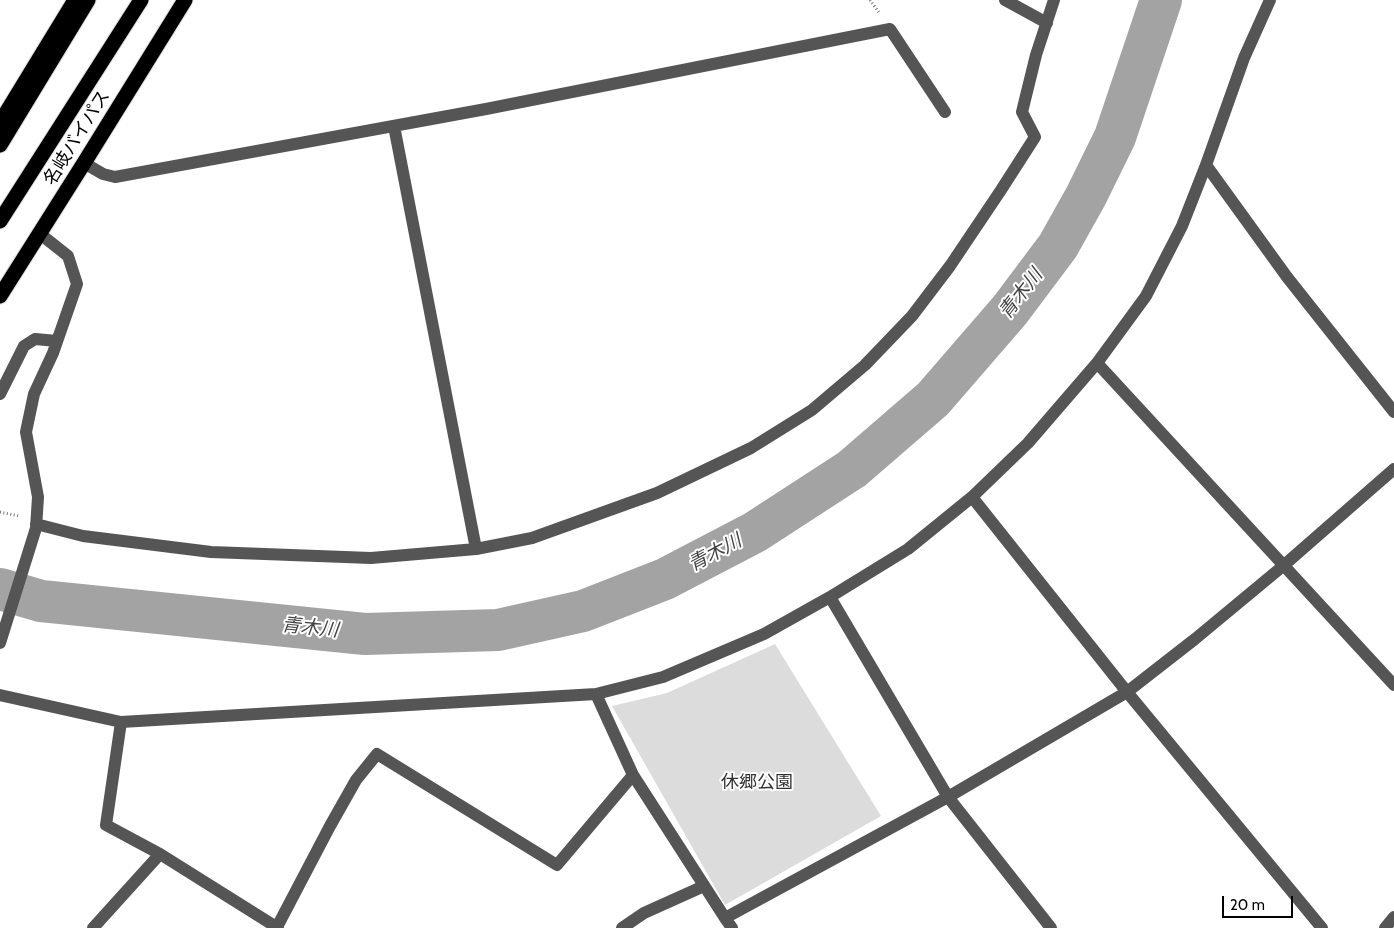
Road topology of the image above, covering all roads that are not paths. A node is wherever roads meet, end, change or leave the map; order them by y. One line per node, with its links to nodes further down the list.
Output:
1 (75, 0): 10 (highway)
2 (88, 0): 12 (highway)
3 (141, 0): 15 (highway)
4 (185, 0): 13 (highway, 名岐バイパス)
5 (1005, 0): 8 (street)
6 (1054, 0): 8 (street)
7 (1270, 0): 14 (street)
8 (1047, 22): 25 (street)
9 (945, 112): 11 (street)
10 (2, 116)
11 (394, 126): 13 (street); 25 (street)
12 (0, 145)
13 (84, 163): 16 (highway, 名岐バイパス)
14 (1206, 165): 19 (street); 21 (street)
15 (0, 222)
16 (39, 233): 17 (highway, 名岐バイパス); 18 (street)
17 (0, 296)
18 (57, 341): 20 (street); 24 (street)
19 (1098, 363): 23 (street); 26 (street)
20 (0, 394)
21 (1394, 412)
22 (1394, 469): 26 (street)
23 (972, 497): 27 (street); 30 (street)
24 (36, 526): 25 (street); 28 (street)
25 (476, 549)
26 (1283, 566): 29 (street); 30 (street)
27 (830, 597): 31 (street); 35 (street)
28 (0, 643)
29 (1394, 685)
30 (1127, 692): 35 (street); 44 (street)
31 (596, 694): 33 (street); 34 (street)
32 (0, 695): 33 (street)
33 (121, 722): 36 (street)
34 (633, 774): 37 (street); 41 (street)
35 (948, 797): 39 (street); 43 (street)
36 (160, 854): 40 (street); 41 (street)
37 (704, 886): 39 (street); 42 (street)
38 (1394, 917): 45 (street)
39 (729, 923)
40 (92, 928)
41 (277, 928)
42 (622, 928)
43 (1051, 928)
44 (1322, 928)
45 (1385, 928)

